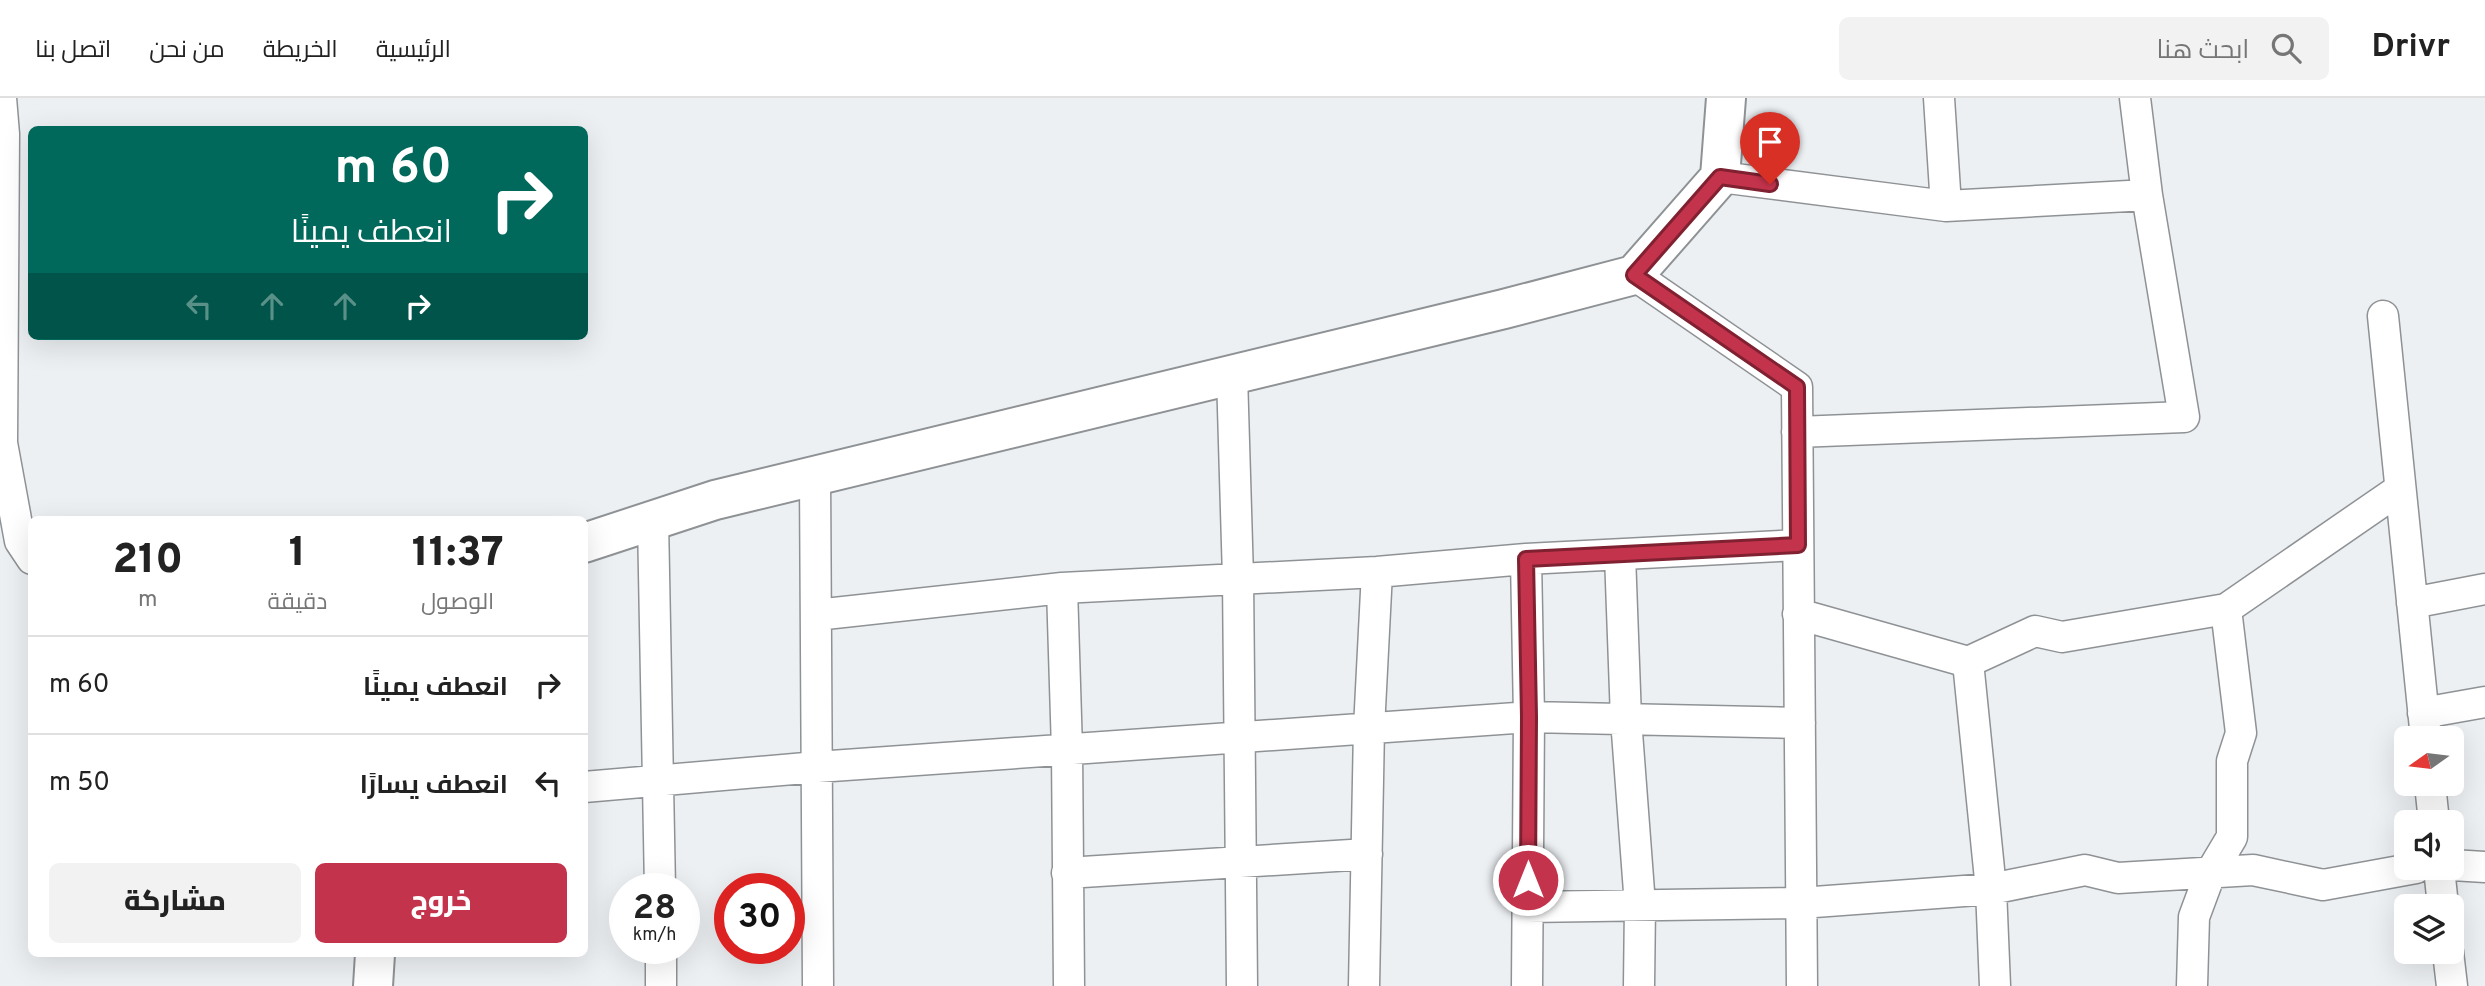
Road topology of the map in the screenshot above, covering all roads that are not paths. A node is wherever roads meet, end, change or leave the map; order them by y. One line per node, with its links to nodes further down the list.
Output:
1 (1, 98): 17 (street)
2 (1726, 98): 5 (street)
3 (1939, 98): 7 (street)
4 (2135, 98): 6 (street)
5 (1720, 177): 7 (street); 8 (street)
6 (2147, 195): 7 (street); 11 (street)
7 (1945, 206)
8 (1634, 275): 10 (street); 11 (street)
9 (2383, 316): 13 (street)
10 (1232, 375): 12 (street); 21 (street)
11 (1797, 432): 16 (street)
12 (815, 476): 14 (street); 27 (street)
13 (2400, 489): 24 (street); 25 (street)
14 (653, 520): 15 (street); 38 (street)
15 (588, 542)
16 (1798, 545): 18 (street); 26 (street)
17 (28, 553)
18 (1620, 555): 19 (street); 31 (street)
19 (1526, 559): 20 (street); 30 (street)
20 (1377, 572): 21 (street); 34 (street)
21 (1238, 578): 22 (street); 35 (street)
22 (1062, 588): 27 (street); 36 (street)
23 (2485, 589): 24 (street)
24 (2412, 603): 33 (street)
25 (2226, 609): 28 (street); 47 (street)
26 (1798, 614): 28 (street); 32 (street)
27 (816, 615): 37 (street)
28 (1968, 662): 48 (street)
29 (2485, 702): 33 (street)
30 (1529, 717): 31 (street); 34 (street); 51 (street)
31 (1626, 719): 32 (street); 50 (street)
32 (1800, 723): 49 (street)
33 (2424, 726)
34 (1369, 729): 35 (street); 40 (street)
35 (1238, 737): 36 (street); 41 (street)
36 (1067, 750): 37 (street); 46 (street)
37 (817, 767): 38 (street); 57 (street)
38 (658, 780): 39 (street); 45 (street)
39 (588, 787)
40 (1367, 854): 41 (street); 60 (street)
41 (1241, 861): 46 (street); 59 (street)
42 (2464, 866): 43 (street)
43 (2485, 867)
44 (2394, 872): 47 (street)
45 (660, 873)
46 (1068, 873): 58 (street)
47 (2210, 874): 48 (street); 65 (street)
48 (1991, 889): 49 (street); 64 (street)
49 (1801, 903): 50 (street); 63 (street)
50 (1640, 905): 51 (street); 62 (street)
51 (1527, 907): 61 (street)
52 (375, 957): 55 (street)
53 (661, 964): 56 (street)
54 (2449, 964): 66 (street)
55 (373, 986)
56 (661, 986)
57 (818, 986)
58 (1069, 986)
59 (1242, 986)
60 (1364, 986)
61 (1527, 986)
62 (1639, 986)
63 (1802, 986)
64 (1995, 986)
65 (2192, 986)
66 (2452, 986)

